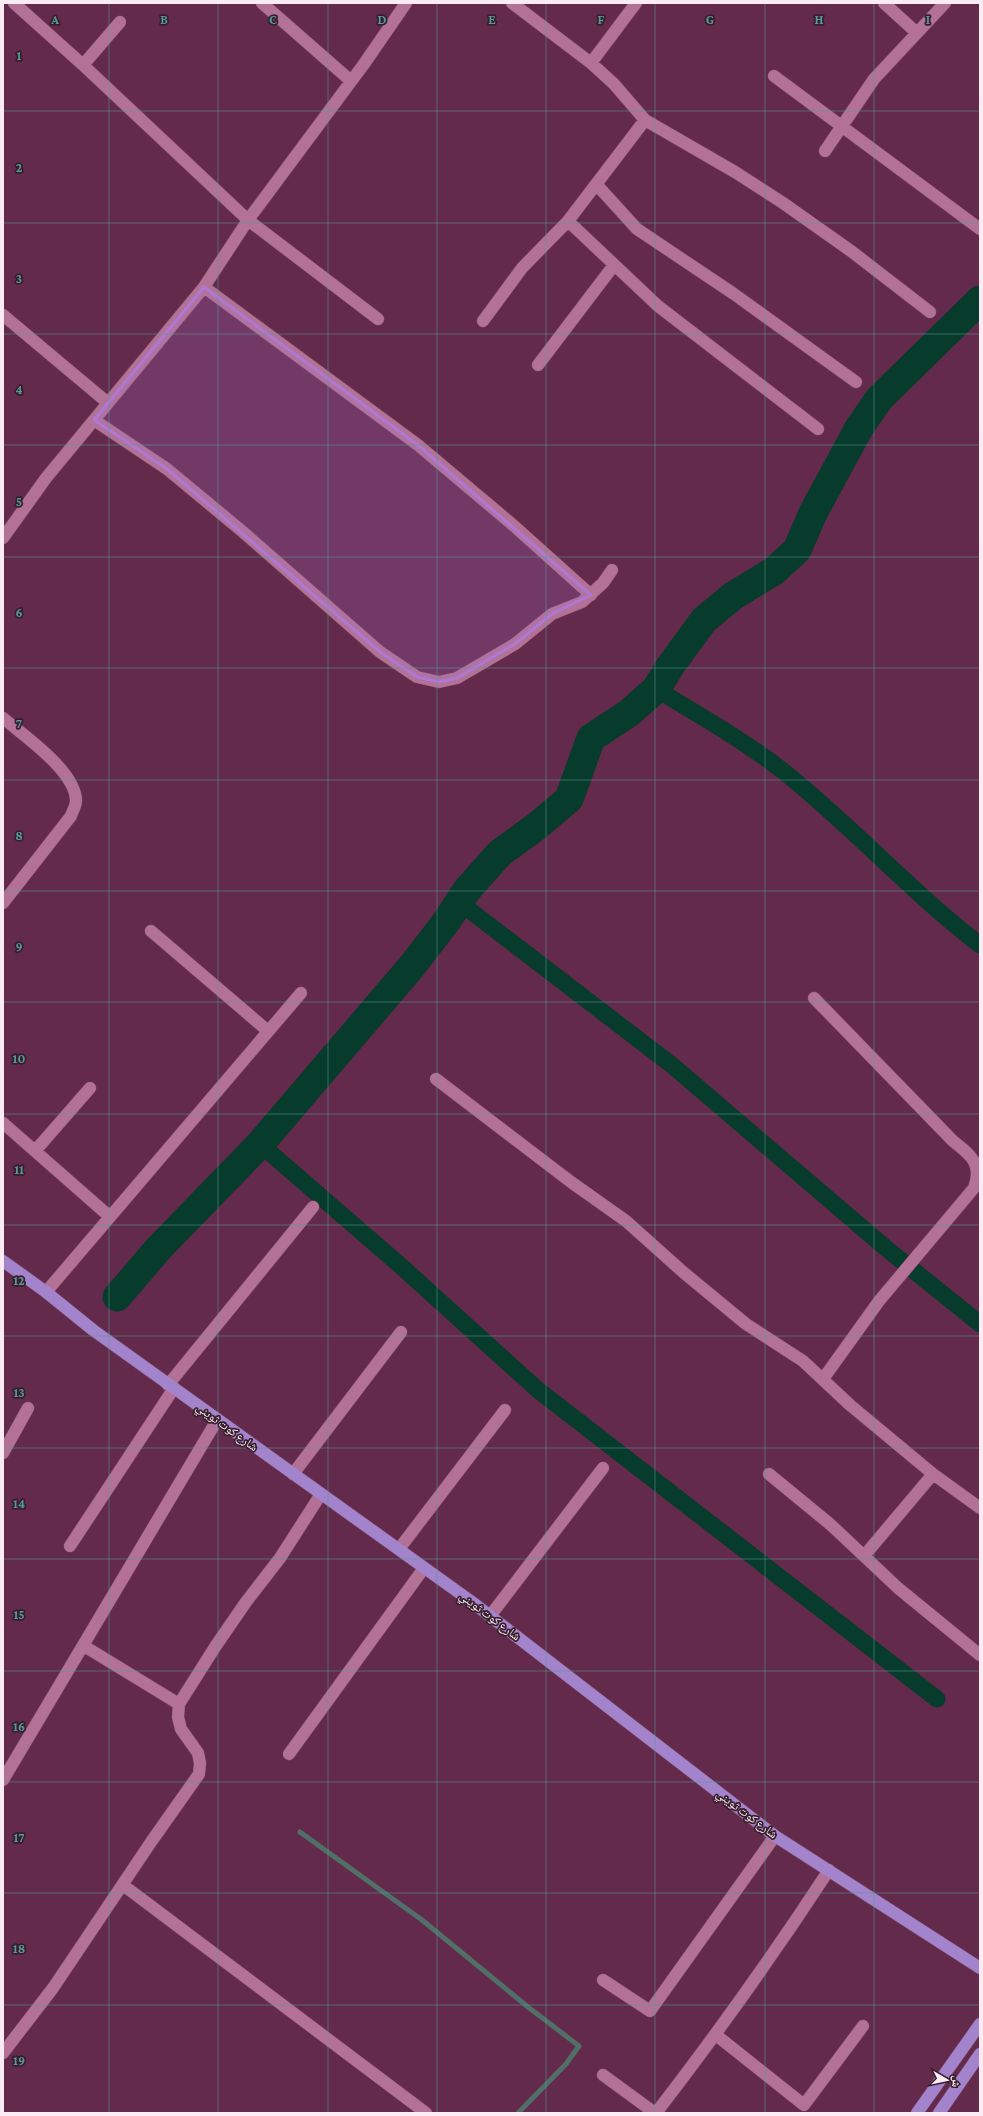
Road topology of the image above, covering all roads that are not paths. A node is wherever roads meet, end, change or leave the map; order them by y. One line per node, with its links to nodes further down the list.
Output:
1 (14, 3): 11 (street)
2 (262, 3): 13 (street)
3 (406, 3): 13 (street)
4 (512, 3): 10 (street)
5 (636, 3): 10 (street)
6 (884, 3): 9 (street)
7 (945, 3): 9 (street)
8 (120, 22): 11 (street)
9 (917, 33): 15 (street)
10 (591, 63): 14 (street)
11 (83, 65): 18 (street)
12 (774, 76): 15 (street)
13 (351, 81): 18 (street)
14 (645, 120): 17 (street); 23 (street)
15 (842, 127): 16 (street); 20 (street)
16 (825, 151)
17 (596, 184): 19 (street); 28 (street)
18 (248, 220): 22 (street); 25 (street)
19 (568, 221): 21 (street); 26 (street)
20 (980, 229)
21 (614, 265): 27 (street); 31 (street)
22 (204, 287): 29 (street); 34 (street)
23 (930, 312)
24 (3, 315): 29 (street)
25 (378, 319)
26 (483, 321)
27 (538, 365)
28 (856, 382)
29 (108, 403): 30 (street)
30 (94, 420): 32 (street); 34 (street)
31 (818, 429)
32 (3, 538)
33 (612, 570): 34 (street)
34 (591, 596)
35 (3, 718): 36 (street)
36 (3, 903)
37 (151, 931): 40 (street)
38 (301, 993): 40 (street)
39 (814, 998): 50 (street)
40 (268, 1031): 46 (street)
41 (436, 1079): 50 (street)
42 (90, 1088): 44 (street)
43 (3, 1123): 44 (street)
44 (35, 1151): 46 (street)
45 (313, 1207): 51 (street)
46 (110, 1216): 48 (street)
47 (3, 1261): 48 (main road, شارع كوت ثويني)
48 (46, 1292): 51 (main road, شارع كوت ثويني)
49 (401, 1332): 57 (street)
50 (823, 1379): 59 (street)
51 (171, 1386): 54 (main road, شارع كوت ثويني); 62 (street)
52 (28, 1408): 55 (street)
53 (505, 1410): 63 (street)
54 (217, 1420): 57 (main road, شارع كوت ثويني); 67 (street)
55 (3, 1453)
56 (603, 1468): 66 (street)
57 (293, 1474): 60 (main road, شارع كوت ثويني)
58 (769, 1474): 64 (street)
59 (933, 1474): 61 (street); 64 (street)
60 (321, 1494): 63 (main road, شارع كوت ثويني); 69 (street)
61 (980, 1508)
62 (70, 1546)
63 (398, 1549): 65 (main road, شارع كوت ثويني)
64 (864, 1556): 68 (street)
65 (424, 1568): 66 (main road, شارع كوت ثويني); 70 (street)
66 (490, 1616): 72 (main road, شارع كوت ثويني)
67 (84, 1646): 69 (street); 71 (street)
68 (980, 1655)
69 (179, 1704): 74 (street)
70 (289, 1754)
71 (3, 1780)
72 (775, 1836): 73 (main road, شارع كوت ثويني); 76 (street)
73 (829, 1870): 75 (main road, شارع كوت ثويني); 79 (street)
74 (122, 1885): 80 (street); 83 (street)
75 (980, 1968)
76 (603, 1980)
77 (980, 2024): 85 (main road)
78 (863, 2026): 79 (street)
79 (716, 2035): 84 (street)
80 (3, 2053)
81 (980, 2054): 86 (main road)
82 (603, 2075): 84 (street)
83 (426, 2113)
84 (656, 2113)
85 (917, 2113)
86 (938, 2113)

